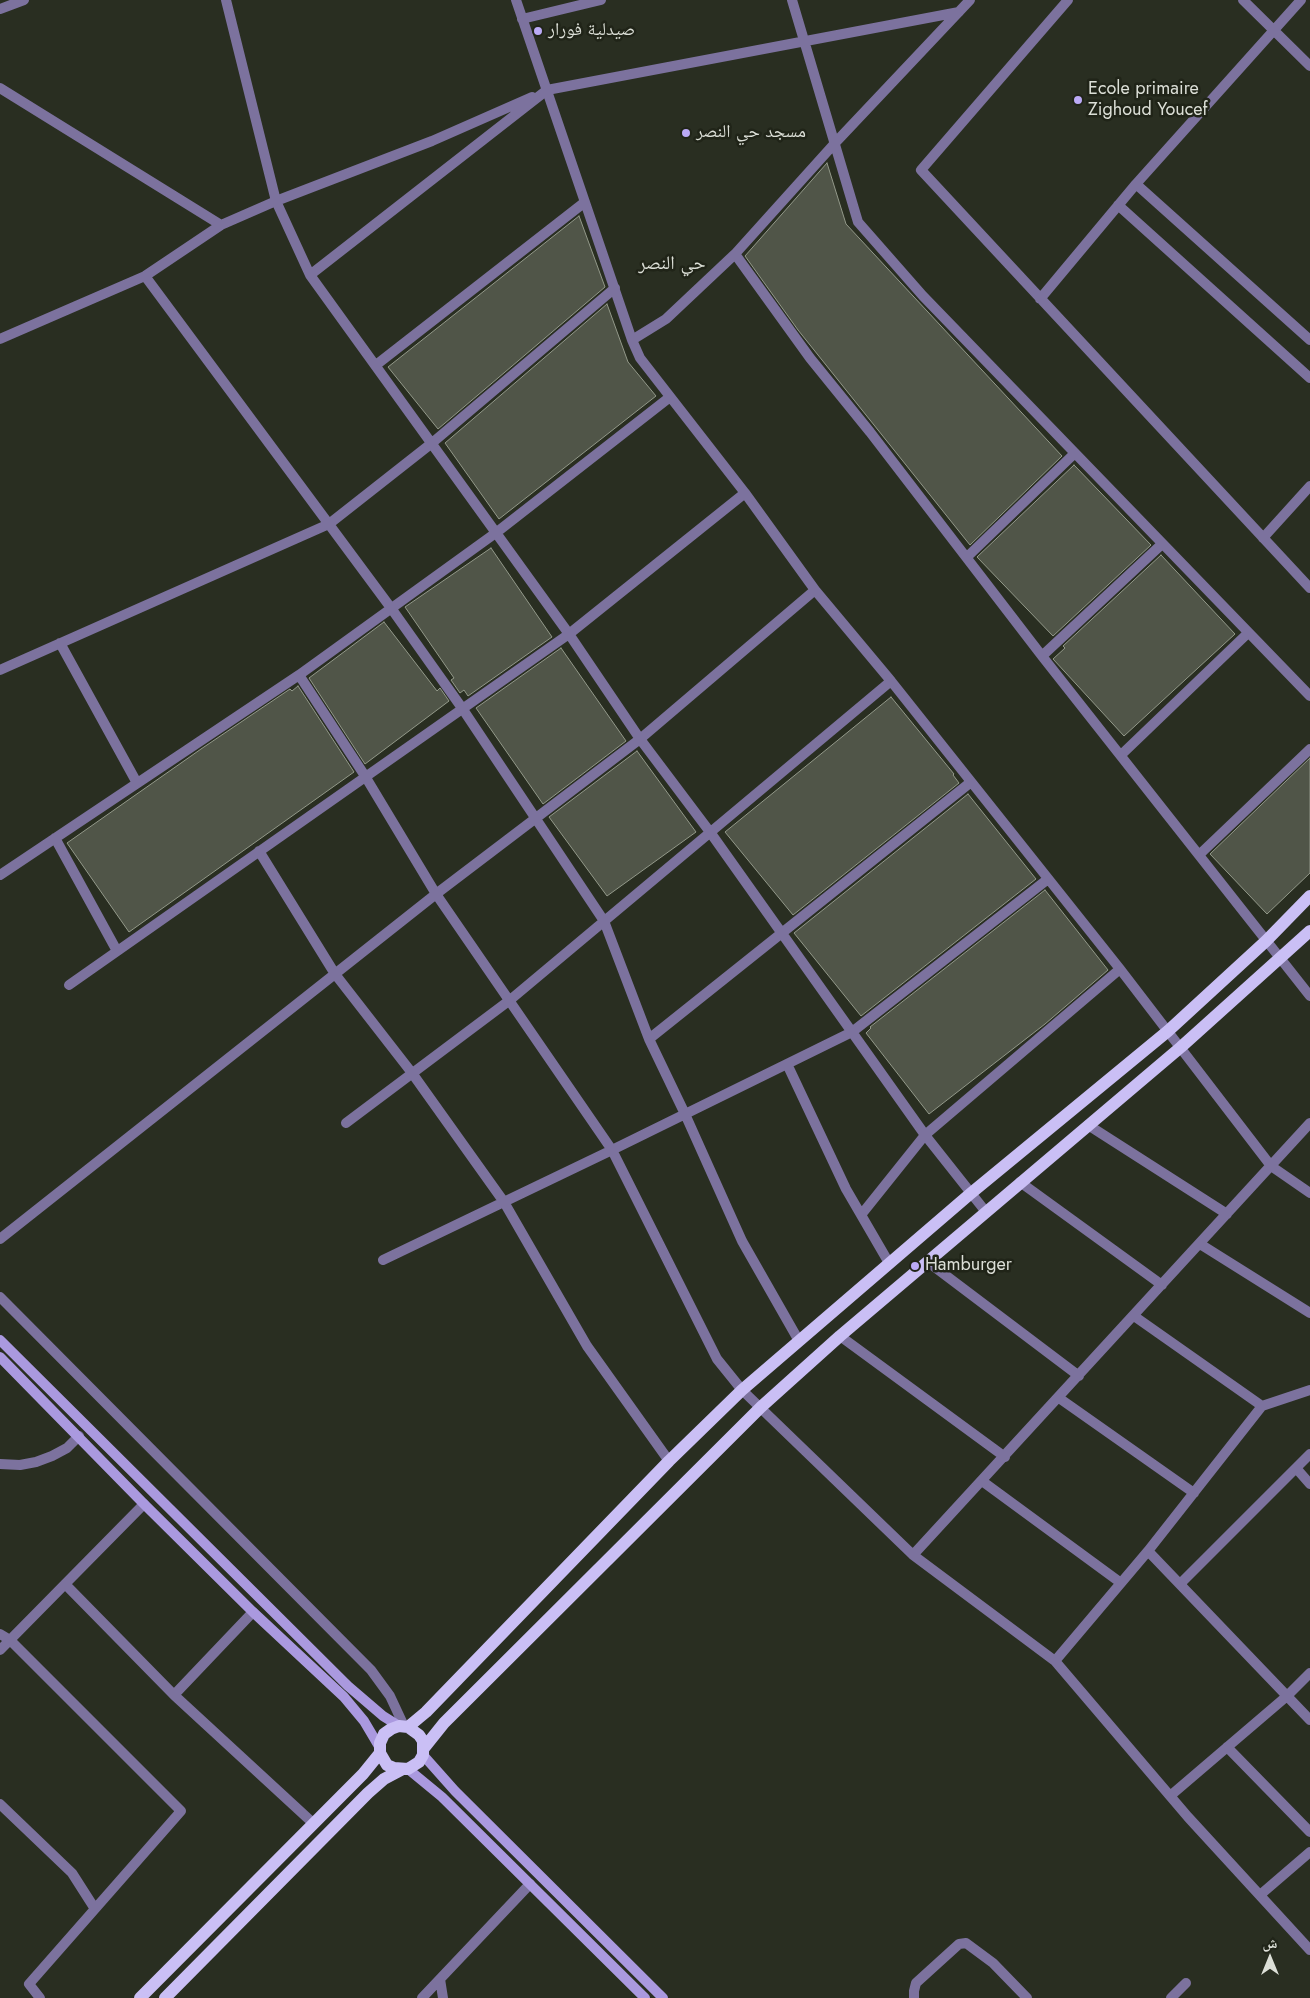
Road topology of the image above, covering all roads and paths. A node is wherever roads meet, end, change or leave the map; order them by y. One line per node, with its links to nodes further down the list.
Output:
1 (24, 0): 10 (street)
2 (226, 0): 20 (street)
3 (516, 0): 12 (street)
4 (601, 0): 12 (street)
5 (792, 0): 14 (street)
6 (970, 0): 11 (street)
7 (1068, 0): 28 (street)
8 (1244, 0): 13 (street)
9 (1301, 0): 13 (street)
10 (0, 9)
11 (959, 12): 14 (street); 18 (street)
12 (522, 19): 17 (street)
13 (1275, 31): 15 (street); 19 (street)
14 (803, 41): 17 (street); 18 (street)
15 (1310, 66)
16 (1, 90): 23 (street)
17 (547, 90): 20 (street); 21 (street); 25 (street)
18 (835, 143): 24 (street); 36 (street)
19 (1136, 184): 22 (street); 31 (street)
20 (276, 201): 23 (street); 25 (street)
21 (585, 202): 27 (street); 32 (street)
22 (1118, 205): 28 (street); 33 (street)
23 (221, 225): 26 (street)
24 (734, 254): 30 (street); 43 (street)
25 (310, 275): 32 (street)
26 (145, 276): 29 (street); 39 (street)
27 (615, 288): 30 (street); 35 (street)
28 (1040, 299): 41 (street)
29 (0, 339)
30 (632, 340): 34 (street)
31 (1310, 340)
32 (376, 365): 35 (street)
33 (1310, 378)
34 (670, 397): 38 (street); 40 (street)
35 (432, 443): 39 (street); 40 (street)
36 (1075, 453): 42 (street); 43 (street)
37 (1310, 486): 41 (street)
38 (745, 493): 45 (street); 48 (street)
39 (329, 524): 46 (street); 49 (street)
40 (497, 532): 46 (street); 48 (street)
41 (1263, 538): 44 (street)
42 (1162, 544): 47 (street); 50 (street)
43 (968, 558): 50 (street)
44 (1310, 588)
45 (815, 590): 53 (street); 56 (street)
46 (391, 608): 52 (street); 55 (street)
47 (1248, 632): 54 (street); 58 (street)
48 (569, 634): 55 (street); 56 (street)
49 (60, 643): 51 (street); 61 (street)
50 (1042, 656): 58 (street)
51 (0, 670)
52 (299, 675): 59 (street); 61 (street)
53 (891, 681): 60 (street); 63 (street)
54 (1310, 696)
55 (462, 708): 59 (street); 62 (street)
56 (640, 739): 62 (street); 63 (street)
57 (1310, 749): 66 (street)
58 (1121, 755): 66 (street)
59 (365, 776): 65 (street); 69 (street)
60 (971, 782): 68 (street); 73 (street)
61 (137, 783): 64 (street)
62 (536, 818): 69 (street); 71 (street)
63 (710, 832): 71 (street); 73 (street)
64 (55, 838): 67 (street); 75 (street)
65 (259, 851): 75 (street); 78 (street)
66 (1200, 854): 74 (street)
67 (0, 875)
68 (1048, 879): 77 (street); 83 (street)
69 (436, 894): 78 (street); 81 (street)
70 (1310, 896): 74 (main road)
71 (604, 921): 81 (street); 84 (street)
72 (1310, 931): 76 (main road)
73 (783, 934): 83 (street); 84 (street)
74 (1266, 941): 76 (street); 82 (main road)
75 (117, 951): 79 (street)
76 (1281, 958): 80 (street); 85 (main road)
77 (1120, 969): 82 (street); 92 (street)
78 (335, 974): 87 (street); 102 (street)
79 (69, 985)
80 (1310, 996)
81 (510, 1000): 87 (street); 93 (street)
82 (1168, 1031): 85 (street); 97 (main road)
83 (852, 1032): 86 (street); 92 (street)
84 (649, 1039): 88 (street)
85 (1181, 1048): 91 (main road); 94 (street)
86 (787, 1064): 88 (street); 101 (street)
87 (412, 1073): 89 (street); 98 (street)
88 (685, 1114): 93 (street); 113 (street)
89 (346, 1123)
90 (1310, 1123): 94 (street)
91 (1088, 1125): 95 (main road); 100 (street)
92 (925, 1135): 97 (street); 101 (street)
93 (612, 1150): 98 (street); 116 (street)
94 (1271, 1166): 96 (street); 100 (street)
95 (1020, 1182): 99 (main road); 107 (street)
96 (1310, 1193)
97 (970, 1194): 99 (street); 106 (main road)
98 (504, 1202): 104 (street); 124 (street)
99 (986, 1212): 105 (main road)
100 (1227, 1214): 103 (street)
101 (861, 1215): 106 (street)
102 (0, 1239)
103 (1200, 1244): 107 (street); 109 (street)
104 (383, 1260)
105 (928, 1262): 111 (main road); 115 (street)
106 (889, 1263): 113 (main road)
107 (1162, 1285): 110 (street)
108 (0, 1297): 147 (street)
109 (1310, 1314)
110 (1134, 1316): 115 (street); 119 (street)
111 (840, 1336): 120 (main road); 123 (street)
112 (0, 1340): 147 (street)
113 (799, 1341): 116 (main road)
114 (0, 1357): 121 (street)
115 (1079, 1376): 118 (street)
116 (742, 1390): 120 (street); 124 (main road)
117 (1310, 1390): 119 (street)
118 (1058, 1398): 123 (street); 129 (street)
119 (1262, 1406): 129 (street)
120 (761, 1407): 132 (street); 140 (main road)
121 (79, 1436): 125 (street); 130 (street)
122 (1310, 1454): 126 (street)
123 (1005, 1457): 127 (street)
124 (669, 1461): 137 (main road)
125 (0, 1464)
126 (1296, 1468): 128 (street); 135 (street)
127 (982, 1481): 132 (street); 133 (street)
128 (1310, 1484)
129 (1194, 1493): 131 (street)
130 (144, 1504): 134 (street); 136 (street)
131 (1148, 1551): 133 (street); 135 (street)
132 (913, 1555): 142 (street)
133 (1122, 1583): 142 (street)
134 (65, 1584): 139 (street); 144 (street)
135 (1180, 1584): 145 (street)
136 (253, 1612): 144 (street); 149 (street)
137 (505, 1631): 140 (main road); 147 (main road)
138 (0, 1634): 139 (street)
139 (10, 1640): 141 (street); 159 (street)
140 (521, 1646): 150 (main road)
141 (0, 1650)
142 (1055, 1661): 152 (street)
143 (1310, 1673): 145 (street)
144 (174, 1695): 154 (street)
145 (1287, 1696): 146 (street); 148 (street)
146 (1310, 1720)
147 (403, 1726): 149 (main road); 150 (main road)
148 (1227, 1747): 152 (street); 155 (street)
149 (380, 1750): 151 (main road); 154 (main road)
150 (423, 1752): 151 (main road); 169 (street)
151 (404, 1770): 157 (street); 165 (main road)
152 (1170, 1796): 158 (street)
153 (0, 1804): 159 (street)
154 (314, 1824): 164 (main road)
155 (1310, 1832)
156 (1310, 1852): 158 (street)
157 (530, 1884): 161 (street); 168 (street)
158 (1260, 1895): 160 (street)
159 (95, 1909): 163 (street)
160 (1310, 1950)
161 (440, 1979): 166 (street); 167 (street)
162 (1186, 1982): 172 (street)
163 (40, 1998)
164 (140, 1998)
165 (165, 1998)
166 (422, 1998)
167 (442, 1998)
168 (645, 1998)
169 (664, 1998)
170 (914, 1998): 171 (street)
171 (1027, 1998)
172 (1171, 1998)

